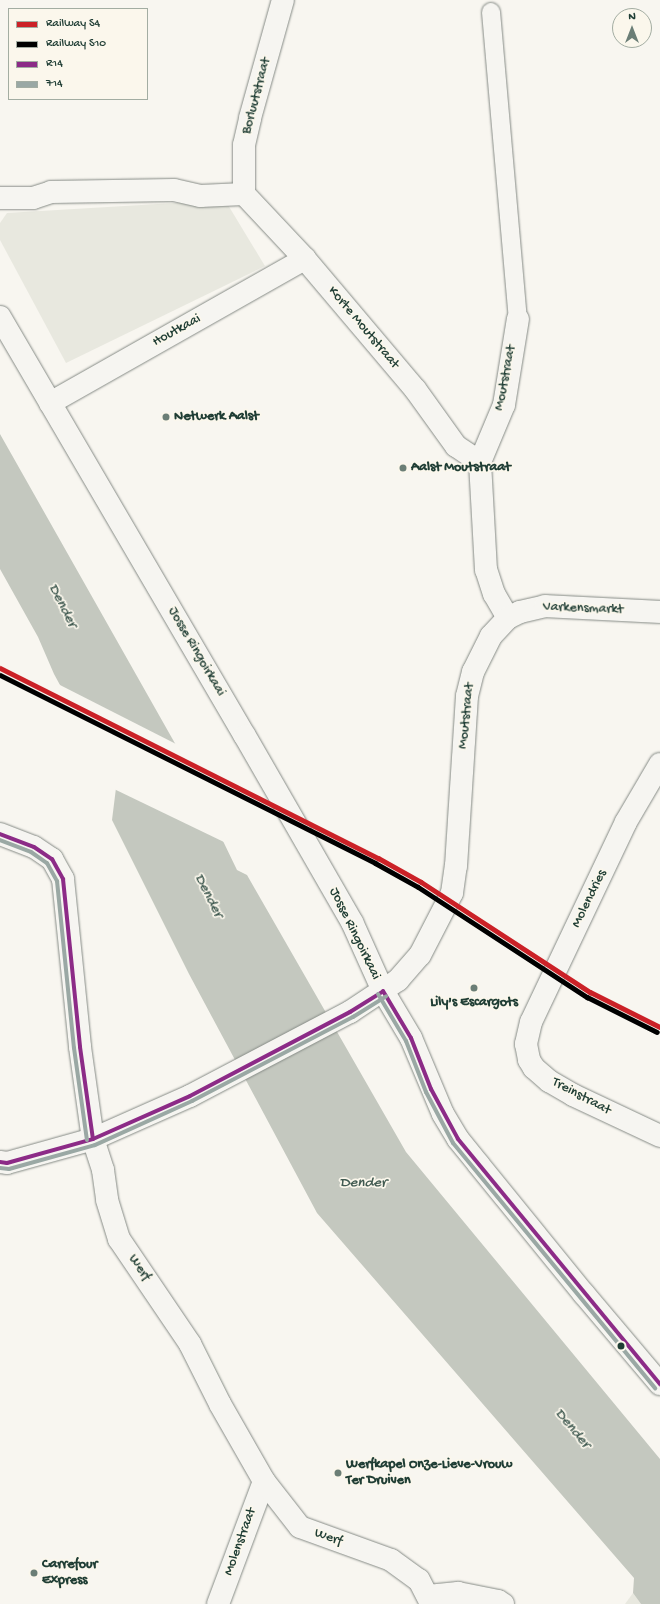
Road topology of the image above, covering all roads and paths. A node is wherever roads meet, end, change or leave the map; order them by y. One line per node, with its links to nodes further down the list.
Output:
1 (283, 0): 3 (street, Borluutstraat)
2 (491, 12): 7 (lane)
3 (244, 194): 4 (street); 5 (street, Korte Moutstraat)
4 (0, 198)
5 (305, 259): 8 (street, Houtkaai); 9 (street, Korte Moutstraat)
6 (0, 317): 8 (street, Josse Ringoirkaai)
7 (518, 319): 9 (street, Moutstraat)
8 (50, 403): 14 (street, Josse Ringoirkaai)
9 (480, 462): 11 (street, Moutstraat)
10 (660, 612): 11 (street, Varkensmarkt)
11 (508, 618): 14 (street, Moutstraat)
12 (660, 764): 15 (street, Molendries)
13 (0, 834): 17 (street, Werf)
14 (383, 991): 17 (street); 19 (street, Josse Ringoirkaai)
15 (526, 1036): 16 (street, Treinstraat)
16 (660, 1136)
17 (93, 1139): 18 (street); 20 (street, Werf)
18 (0, 1162)
19 (660, 1384)
20 (264, 1481): 21 (street, Werf); 22 (street, Molenstraat)
21 (430, 1600): 23 (street)
22 (218, 1604)
23 (503, 1604)

